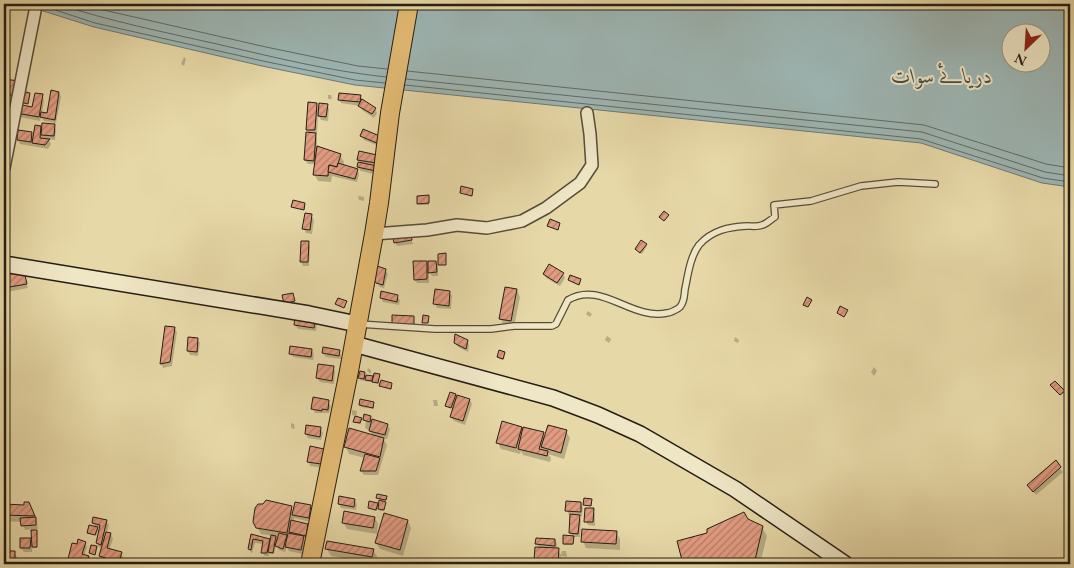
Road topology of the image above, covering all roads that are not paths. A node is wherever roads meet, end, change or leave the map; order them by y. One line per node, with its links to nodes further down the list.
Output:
1 (409, 4): 6 (main road)
2 (34, 12): 4 (street)
3 (587, 112): 6 (street)
4 (4, 168)
5 (935, 184): 8 (lane)
6 (374, 234): 8 (main road)
7 (4, 264): 8 (main road)
8 (357, 324): 9 (main road)
9 (354, 344): 10 (main road); 11 (main road)
10 (310, 564)
11 (845, 564)

